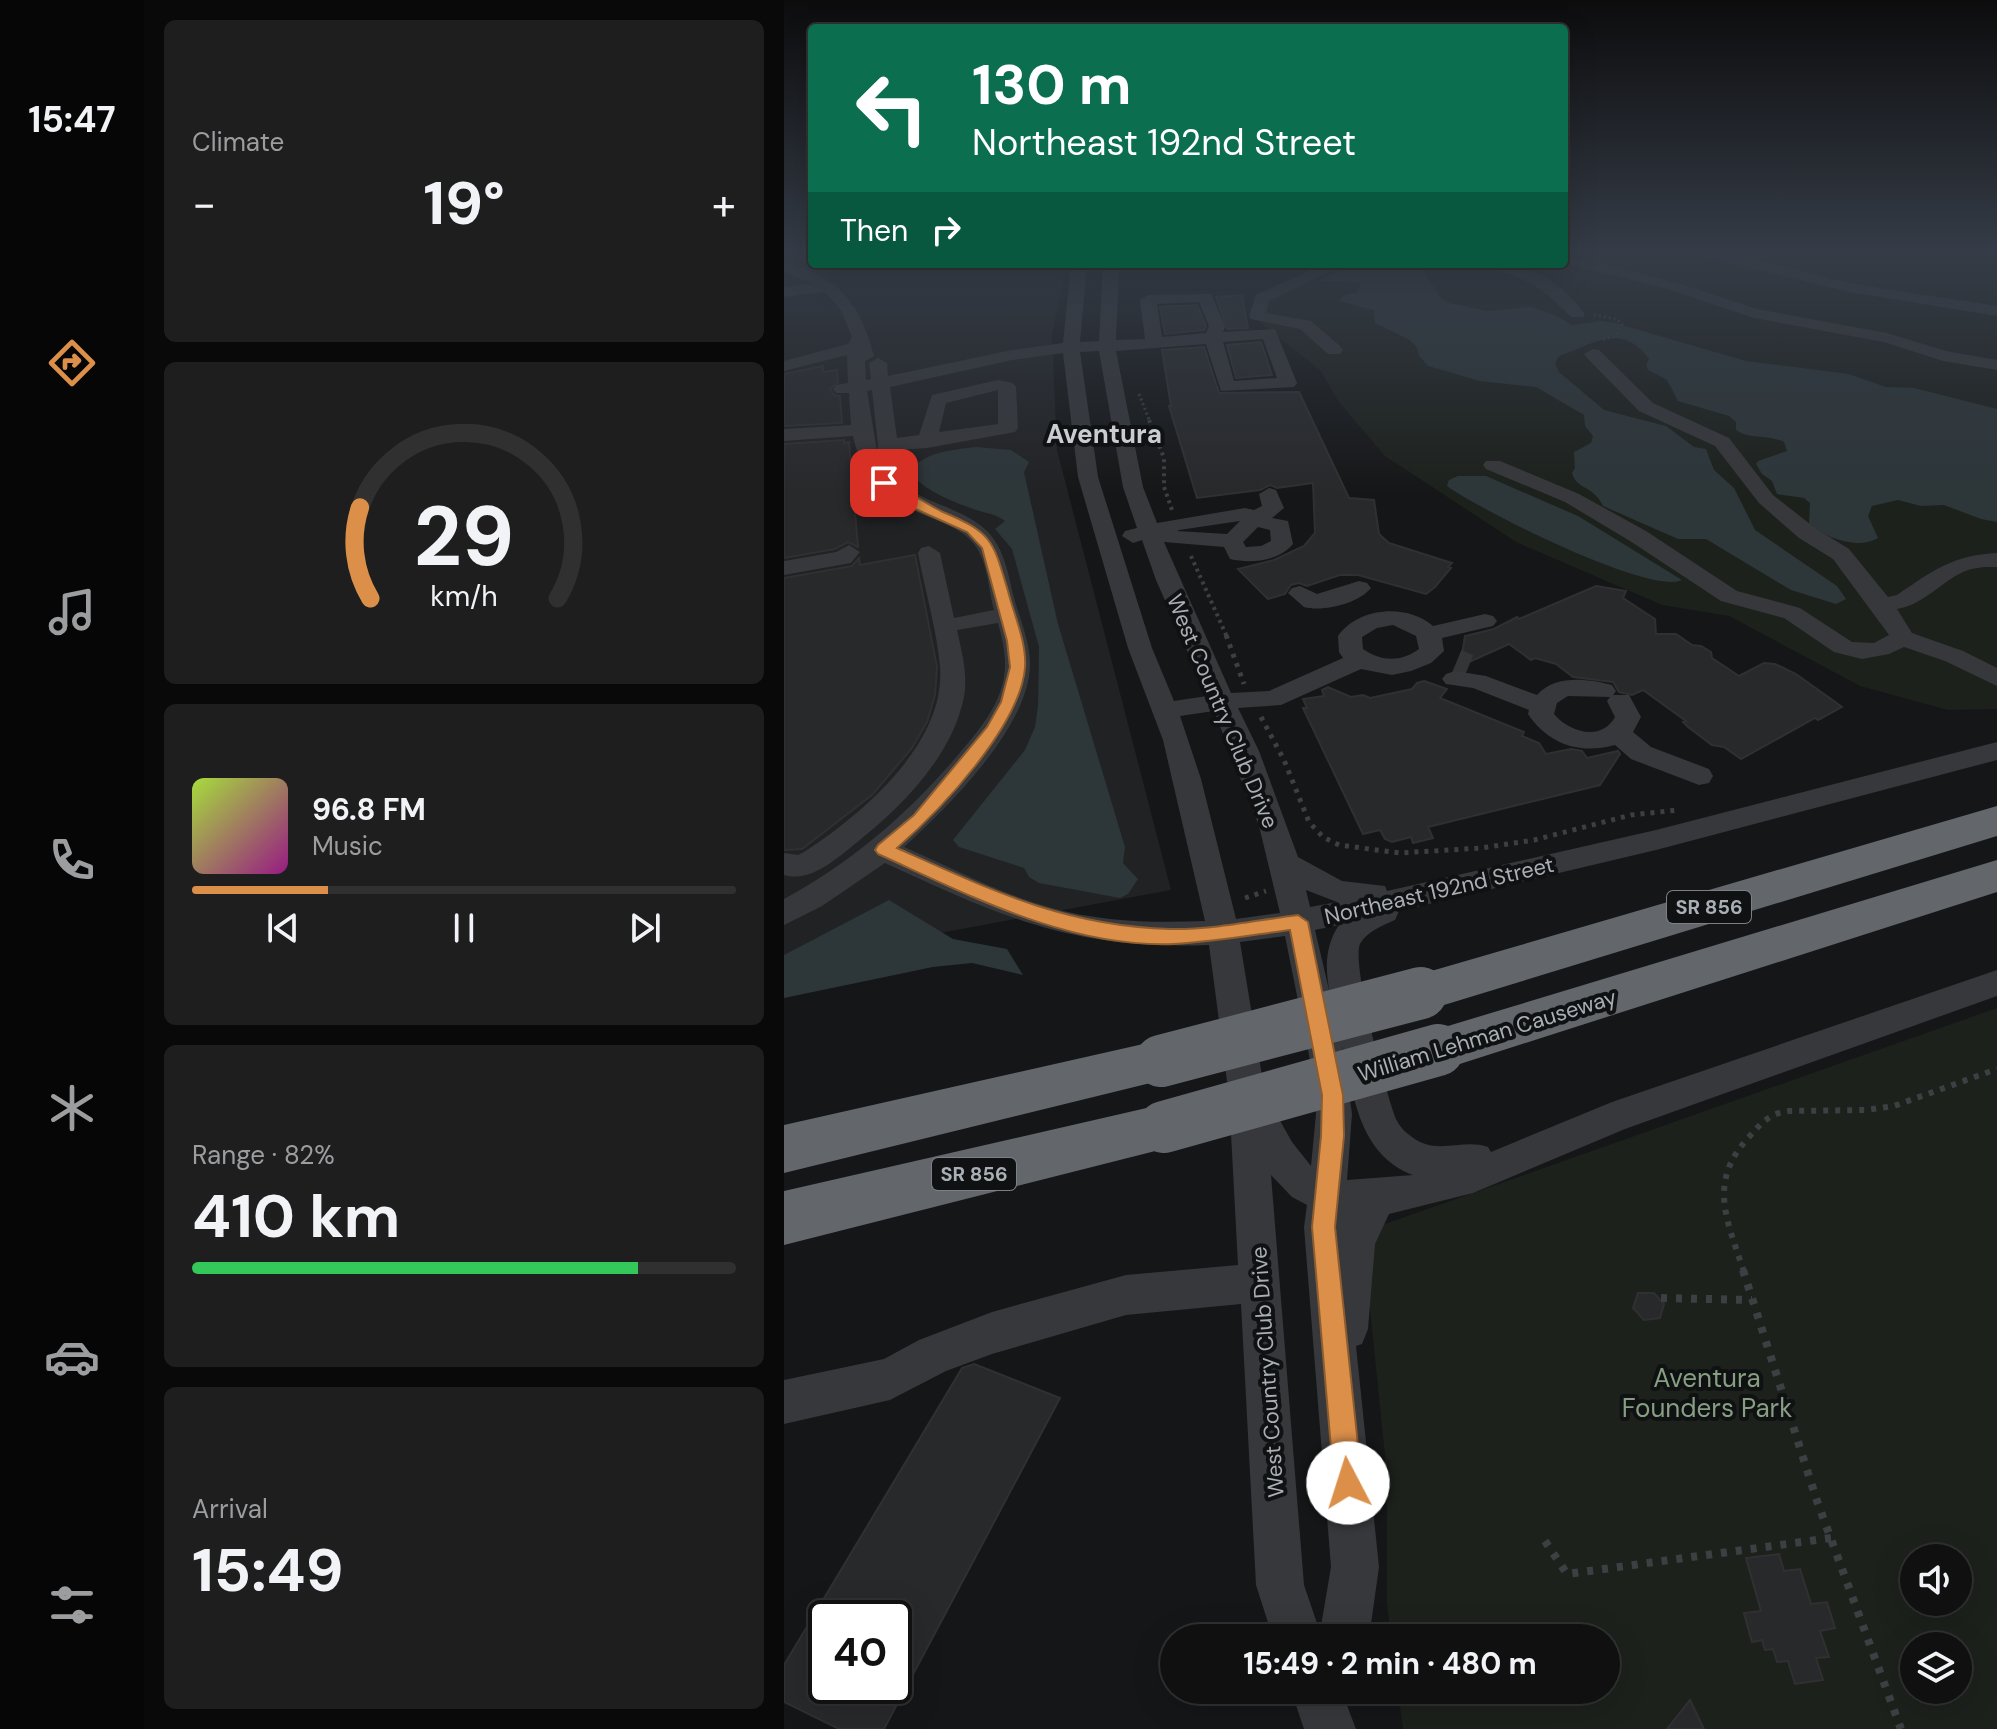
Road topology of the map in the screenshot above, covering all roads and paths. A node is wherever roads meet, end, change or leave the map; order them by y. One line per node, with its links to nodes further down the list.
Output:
1 (854, 333): 11 (street)
2 (1073, 333): 15 (street, West Country Club Drive)
3 (1108, 333): 12 (street, West Country Club Drive)
4 (1153, 333): 10 (street)
5 (1215, 333): 9 (street)
6 (1314, 333): 14 (street)
7 (1618, 333): 16 (path)
8 (1859, 333): 18 (street)
9 (1213, 338): 9 (street); 10 (street)
10 (1154, 343): 12 (street)
11 (858, 346): 13 (street); 19 (street); 21 (street); 21 (street)
12 (1107, 347): 15 (street); 30 (street, West Country Club Drive)
13 (876, 348): 17 (street); 21 (street)
14 (1334, 350)
15 (1071, 351): 17 (street); 20 (street); 31 (street, West Country Club Drive)
16 (1593, 354): 41 (street)
17 (976, 363): 21 (street)
18 (1997, 365)
19 (784, 366)
20 (997, 369): 21 (street); 24 (street)
21 (862, 389): 24 (street); 24 (street)
22 (1146, 412): 28 (path)
23 (790, 434): 24 (street); 24 (street)
24 (876, 441): 25 (street); 42 (street)
25 (927, 442): 25 (street)
26 (1493, 465): 46 (street)
27 (1269, 494): 29 (street)
28 (1175, 519)
29 (1253, 520): 30 (street); 32 (street); 32 (street)
30 (1150, 533): 31 (street); 32 (street); 51 (street, West Country Club Drive)
31 (1107, 540): 53 (street, West Country Club Drive)
32 (1232, 541)
33 (1185, 545): 50 (path)
34 (849, 552): 37 (street)
35 (929, 553): 63 (street)
36 (1997, 560): 41 (street)
37 (784, 568)
38 (1359, 588): 40 (street)
39 (1300, 593): 40 (street)
40 (1335, 599): 44 (street)
41 (1882, 605): 46 (street)
42 (1007, 614): 45 (street); 61 (street)
43 (1485, 621): 47 (street)
44 (1366, 623): 47 (street); 48 (street)
45 (961, 624)
46 (1903, 638): 49 (street)
47 (1425, 649): 48 (street); 52 (street)
48 (1355, 655): 50 (street)
49 (1997, 678)
50 (1247, 689): 51 (street)
51 (1222, 703): 53 (street); 62 (street, West Country Club Drive)
52 (1542, 706): 55 (street); 55 (street)
53 (1165, 710): 70 (street, West Country Club Drive)
54 (1264, 722): 59 (path)
55 (1618, 733): 57 (street)
56 (1997, 751): 66 (street, Northeast 192nd Street)
57 (1699, 776)
58 (1997, 796): 64 (highway)
59 (1689, 808)
60 (1997, 821): 64 (highway, SR 856)
61 (884, 850): 68 (street); 70 (street, Northeast 192nd Street)
62 (1285, 863): 66 (street); 69 (street, West Country Club Drive)
63 (784, 864)
64 (1815, 875): 76 (highway, SR 856, bridge)
65 (1997, 876): 72 (highway, William Lehman Causeway / SR 856)
66 (1451, 885): 69 (street, Northeast 192nd Street); 75 (street)
67 (1997, 903): 72 (highway)
68 (784, 913)
69 (1298, 922): 70 (street, Northeast 192nd Street); 77 (street, West Country Club Drive)
70 (1224, 932): 74 (street, West Country Club Drive)
71 (1997, 983): 75 (street)
72 (1514, 1028): 79 (highway, William Lehman Causeway / SR 856, bridge)
73 (1997, 1069): 82 (path)
74 (1247, 1096): 77 (street); 80 (street, West Country Club Drive)
75 (1608, 1120): 78 (street)
76 (784, 1149)
77 (1325, 1194): 78 (street); 83 (street, West Country Club Drive)
78 (1377, 1197): 83 (street)
79 (784, 1218)
80 (1261, 1283): 84 (street); 87 (street, West Country Club Drive)
81 (1661, 1298): 82 (path)
82 (1752, 1300): 85 (path)
83 (1341, 1398): 88 (street, West Country Club Drive)
84 (784, 1402)
85 (1831, 1538): 86 (path); 92 (path)
86 (1545, 1541)
87 (1293, 1624)
88 (1346, 1624)
89 (1321, 1704): 91 (street)
90 (1334, 1704): 91 (street)
91 (1330, 1729)
92 (1901, 1729)

